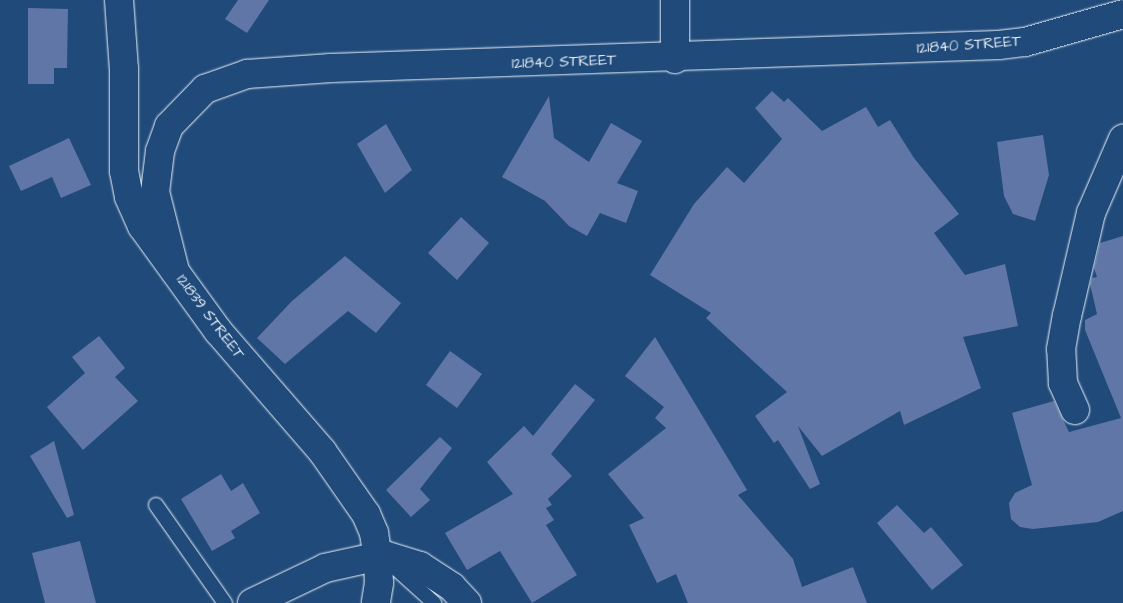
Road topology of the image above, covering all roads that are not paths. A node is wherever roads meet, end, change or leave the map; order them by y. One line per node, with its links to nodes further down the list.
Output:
1 (119, 0): 6 (street, 121839 STREET)
2 (675, 0): 4 (street)
3 (1123, 14): 4 (street, 121840 STREET)
4 (675, 58): 6 (street, 121840 STREET)
5 (1123, 139): 7 (street)
6 (175, 271): 9 (street, 121839 STREET)
7 (1075, 410)
8 (156, 505): 10 (lane)
9 (378, 557): 11 (street); 12 (street, 121839 STREET); 13 (lane); 14 (street)
10 (225, 603)
11 (252, 603)
12 (376, 603)
13 (434, 603)
14 (467, 603)

